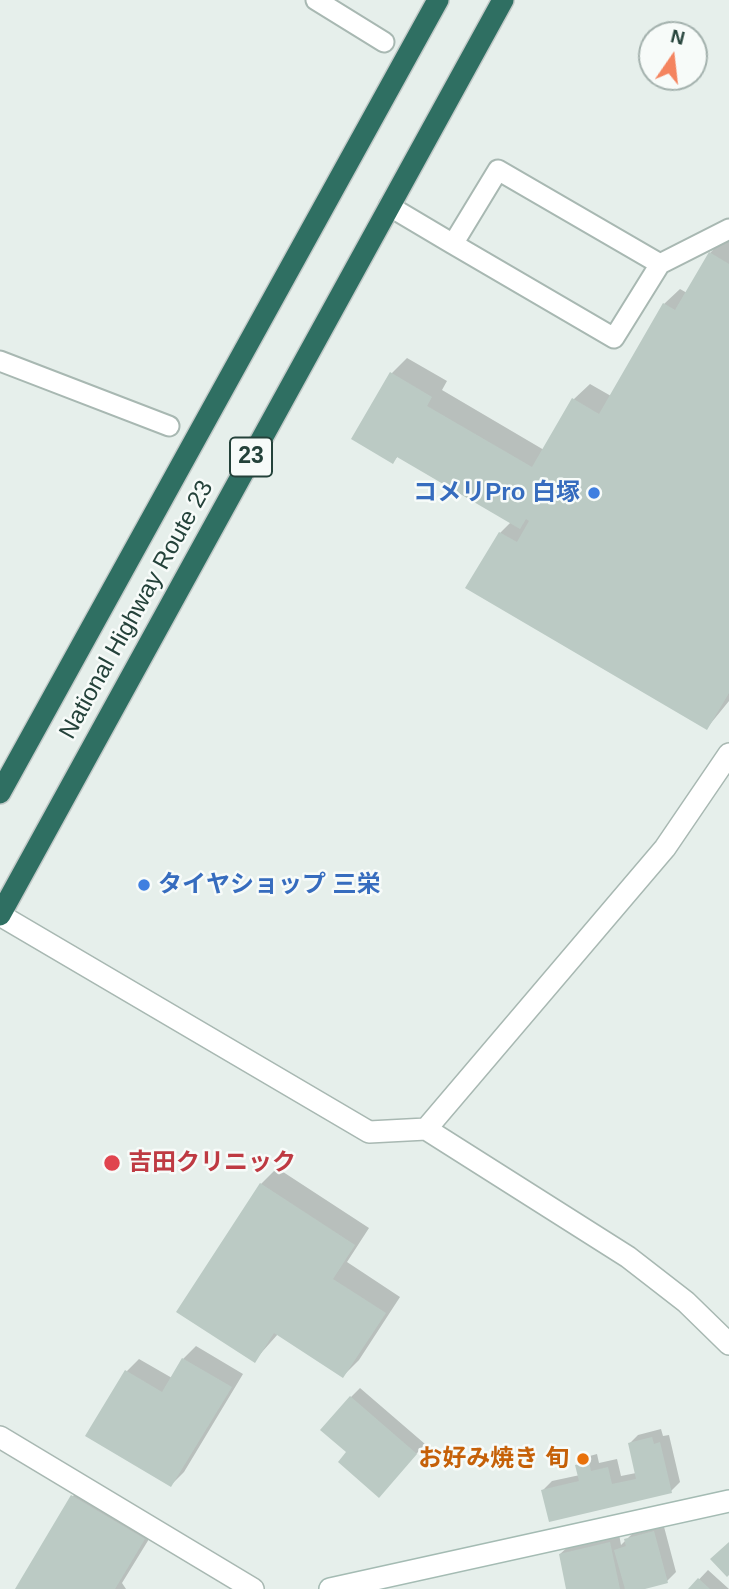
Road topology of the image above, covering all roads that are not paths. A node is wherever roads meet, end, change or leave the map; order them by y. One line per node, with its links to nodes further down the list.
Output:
1 (316, 0): 4 (lane)
2 (438, 0): 12 (highway, National Highway Route 23 / 23)
3 (503, 0): 5 (highway, National Highway Route 23 / 23)
4 (384, 42)
5 (389, 206): 7 (lane); 13 (highway, National Highway Route 23 / 23)
6 (729, 229): 8 (lane)
7 (453, 244): 8 (lane); 8 (lane)
8 (660, 264)
9 (0, 360): 10 (lane)
10 (169, 426)
11 (729, 754): 14 (street)
12 (0, 793)
13 (0, 915): 14 (street)
14 (426, 1129): 15 (street)
15 (729, 1344)
16 (0, 1437): 19 (street)
17 (729, 1501): 18 (street)
18 (341, 1588)
19 (253, 1589)

